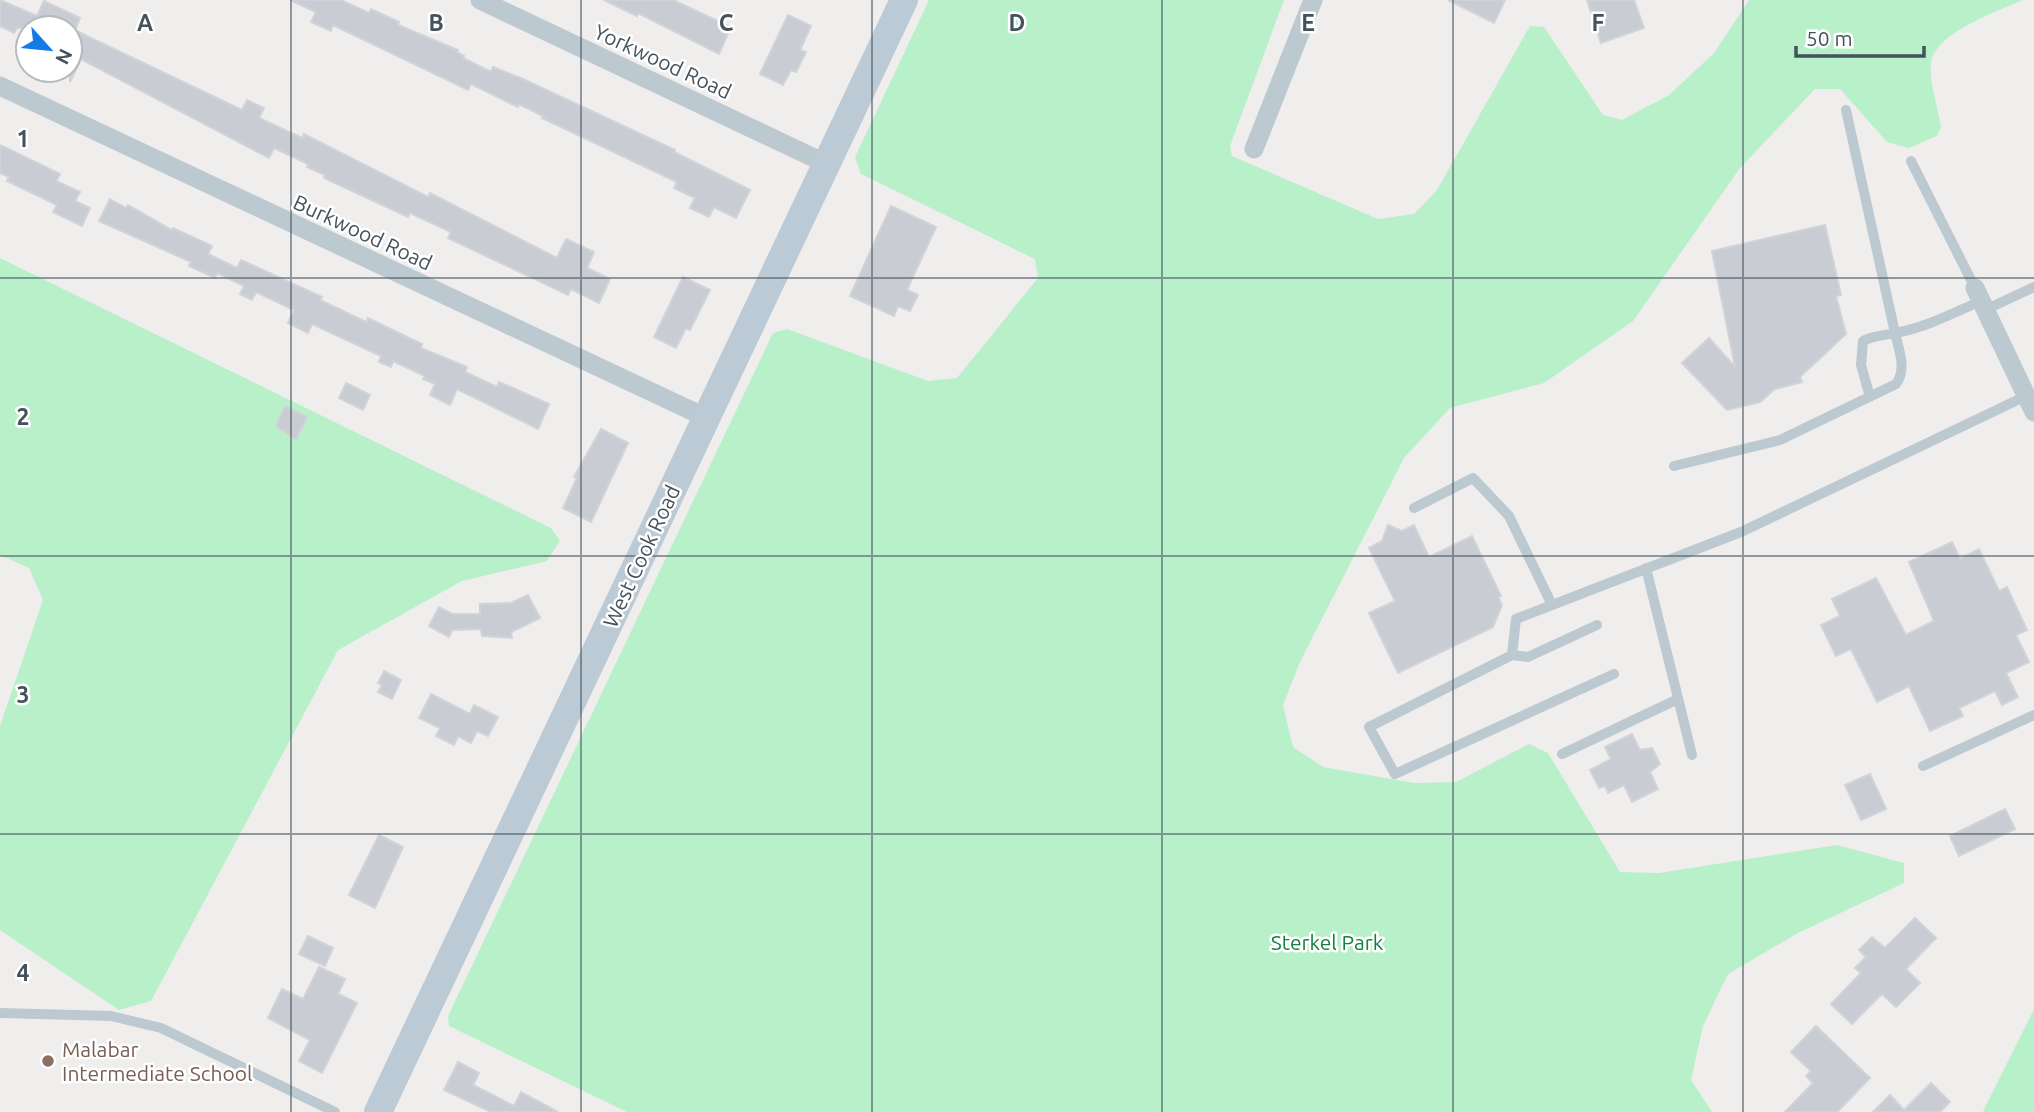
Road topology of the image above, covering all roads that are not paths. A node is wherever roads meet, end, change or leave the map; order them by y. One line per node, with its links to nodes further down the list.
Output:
1 (481, 0): 8 (street, Yorkwood Road)
2 (904, 0): 8 (main road, West Cook Road)
3 (1313, 0): 6 (street)
4 (0, 86): 14 (street, Burkwood Road)
5 (1846, 110): 11 (lane)
6 (1254, 149)
7 (1911, 161): 10 (lane)
8 (827, 164): 14 (main road, West Cook Road)
9 (2034, 287): 10 (lane)
10 (1980, 300): 11 (lane); 13 (street)
11 (1895, 333): 12 (lane); 12 (lane)
12 (1870, 397): 15 (lane)
13 (2030, 404): 17 (lane)
14 (707, 418): 29 (main road, West Cook Road)
15 (1674, 466)
16 (1414, 508): 18 (lane)
17 (1646, 568): 18 (lane); 22 (lane)
18 (1552, 605): 20 (lane)
19 (1597, 625): 20 (lane)
20 (1512, 655): 21 (lane)
21 (1614, 674)
22 (1678, 699): 24 (lane); 25 (lane)
23 (2034, 715): 26 (lane)
24 (1562, 754)
25 (1692, 755)
26 (1923, 766)
27 (0, 1013): 28 (lane)
28 (335, 1112)
29 (378, 1112)

